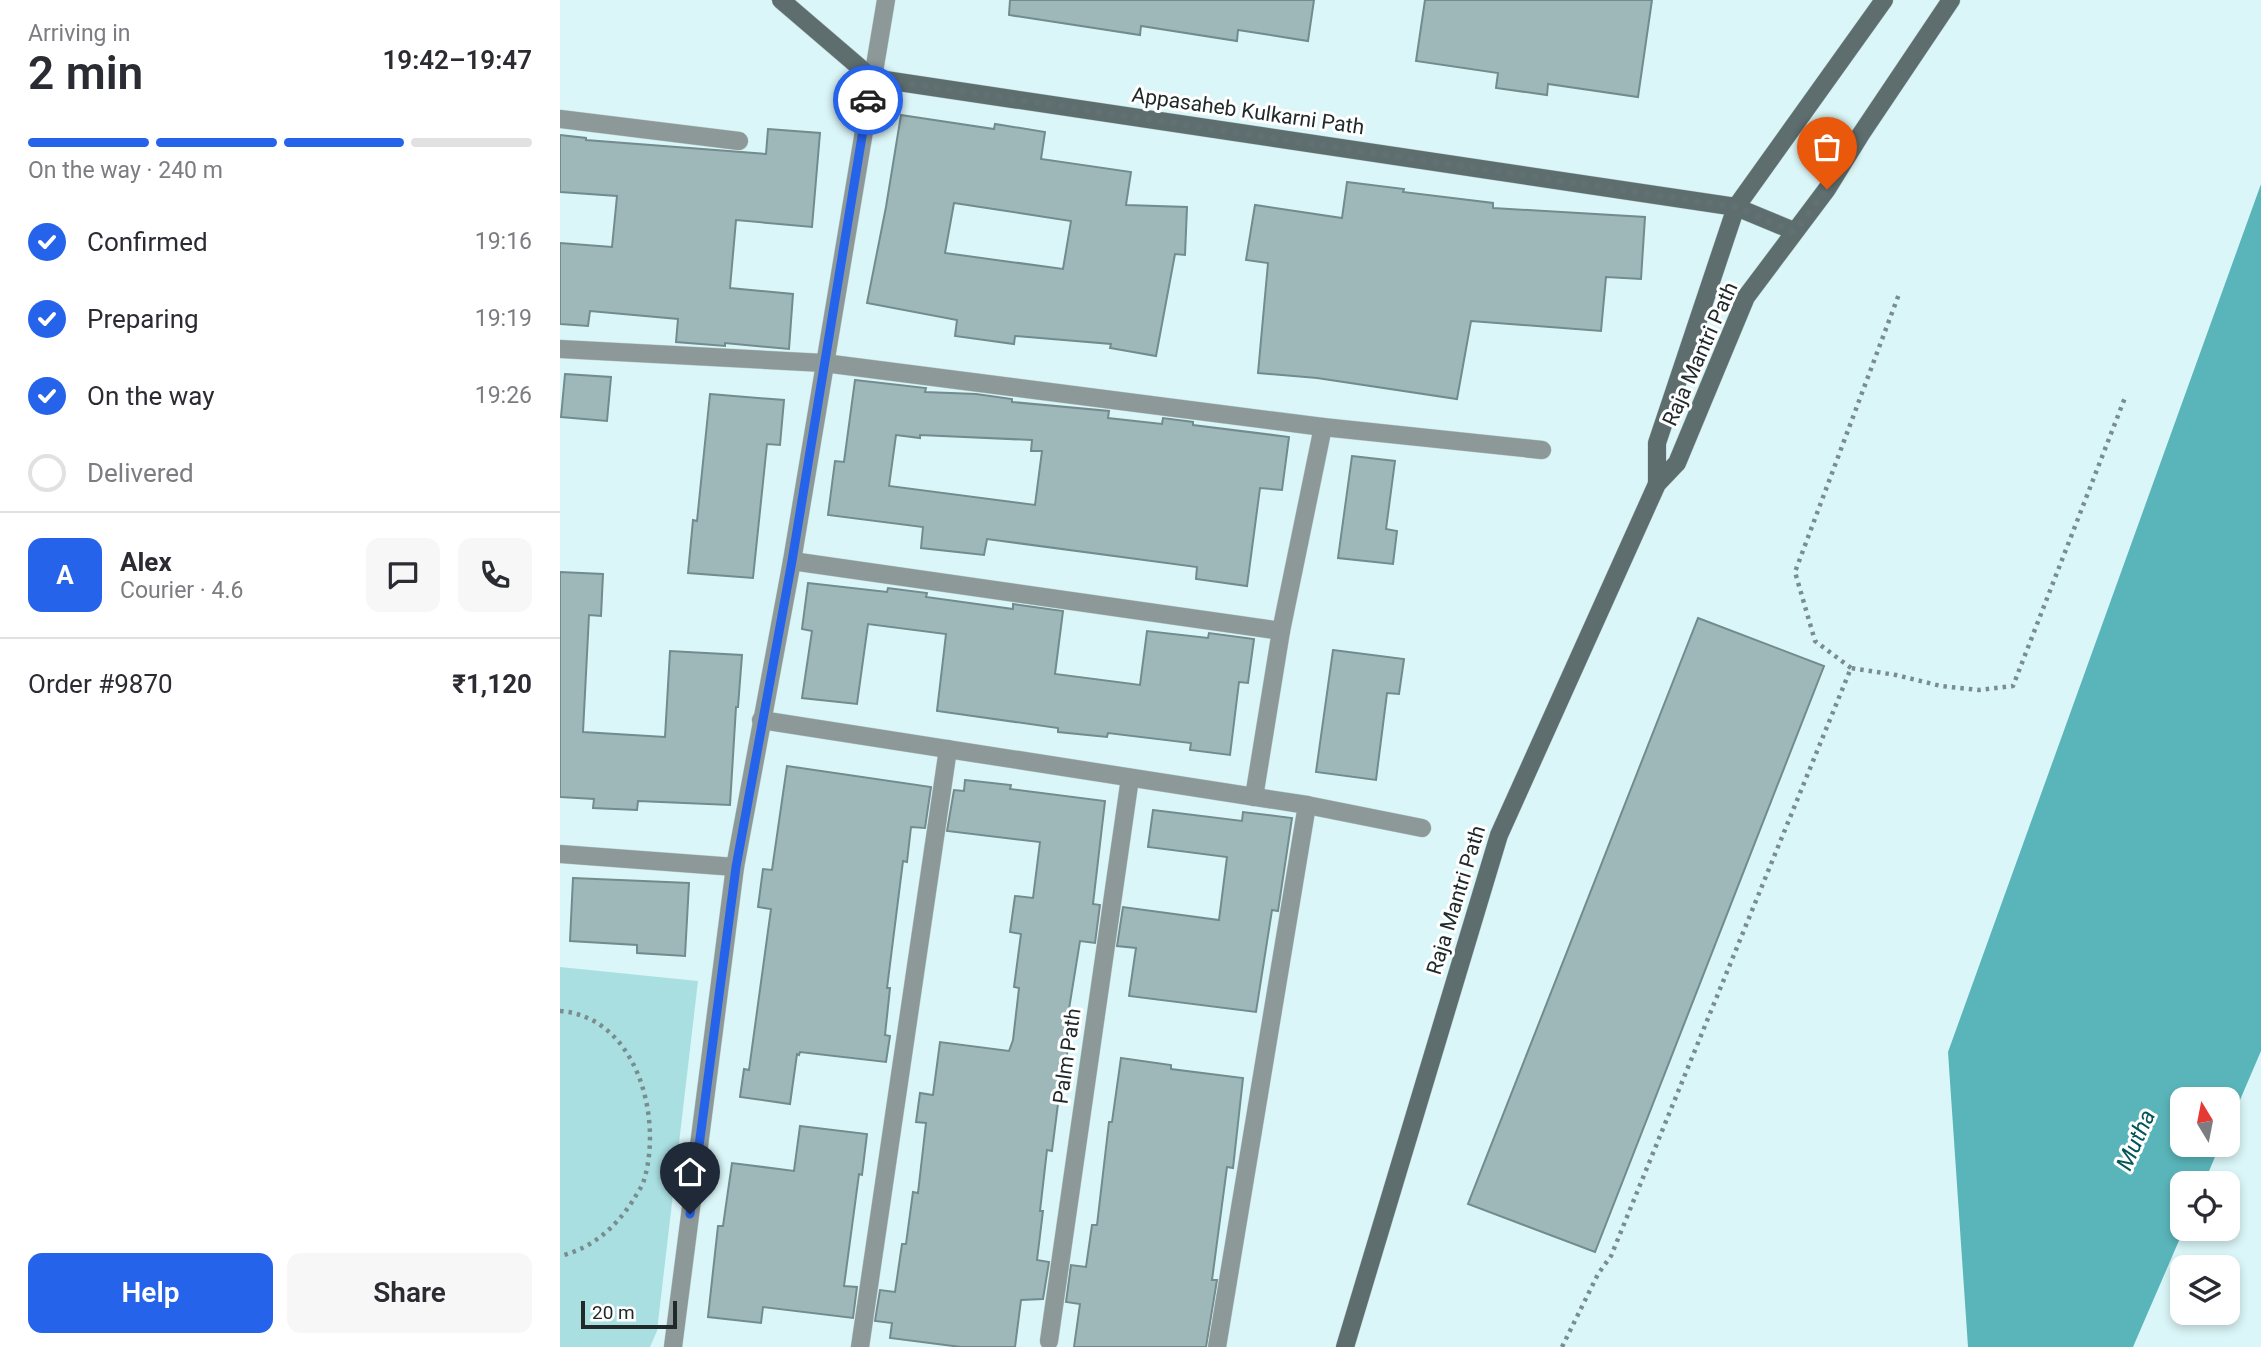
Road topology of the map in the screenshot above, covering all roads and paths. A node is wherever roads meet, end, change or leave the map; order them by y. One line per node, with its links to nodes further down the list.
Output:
1 (781, 0): 5 (main road)
2 (886, 0): 5 (street)
3 (1884, 0): 8 (main road, Raja Mantri Path)
4 (1951, 0): 9 (main road, Raja Mantri Path)
5 (872, 78): 8 (main road, Appasaheb Kulkarni Path); 12 (street)
6 (560, 119): 7 (street)
7 (739, 141)
8 (1736, 207): 9 (main road, Appasaheb Kulkarni Path); 16 (main road, Raja Mantri Path)
9 (1794, 232): 16 (main road, Raja Mantri Path)
10 (1899, 294): 19 (path)
11 (560, 349): 12 (street)
12 (824, 363): 14 (street); 17 (street)
13 (2126, 395): 19 (path)
14 (1323, 427): 15 (street); 18 (street)
15 (1542, 450)
16 (1657, 484): 34 (main road, Raja Mantri Path)
17 (792, 561): 18 (street); 20 (street)
18 (1280, 631): 23 (street)
19 (1851, 668): 35 (path)
20 (761, 720): 21 (street); 27 (street)
21 (948, 749): 22 (street); 32 (street)
22 (1130, 778): 23 (street); 30 (street, Palm Path)
23 (1254, 797): 24 (street)
24 (1307, 805): 25 (street); 33 (street)
25 (1422, 828)
26 (560, 854): 27 (street)
27 (736, 867): 31 (street)
28 (560, 1011): 29 (path)
29 (560, 1256)
30 (1049, 1341)
31 (673, 1347)
32 (860, 1347)
33 (1217, 1347)
34 (1345, 1347)
35 (1562, 1347)

